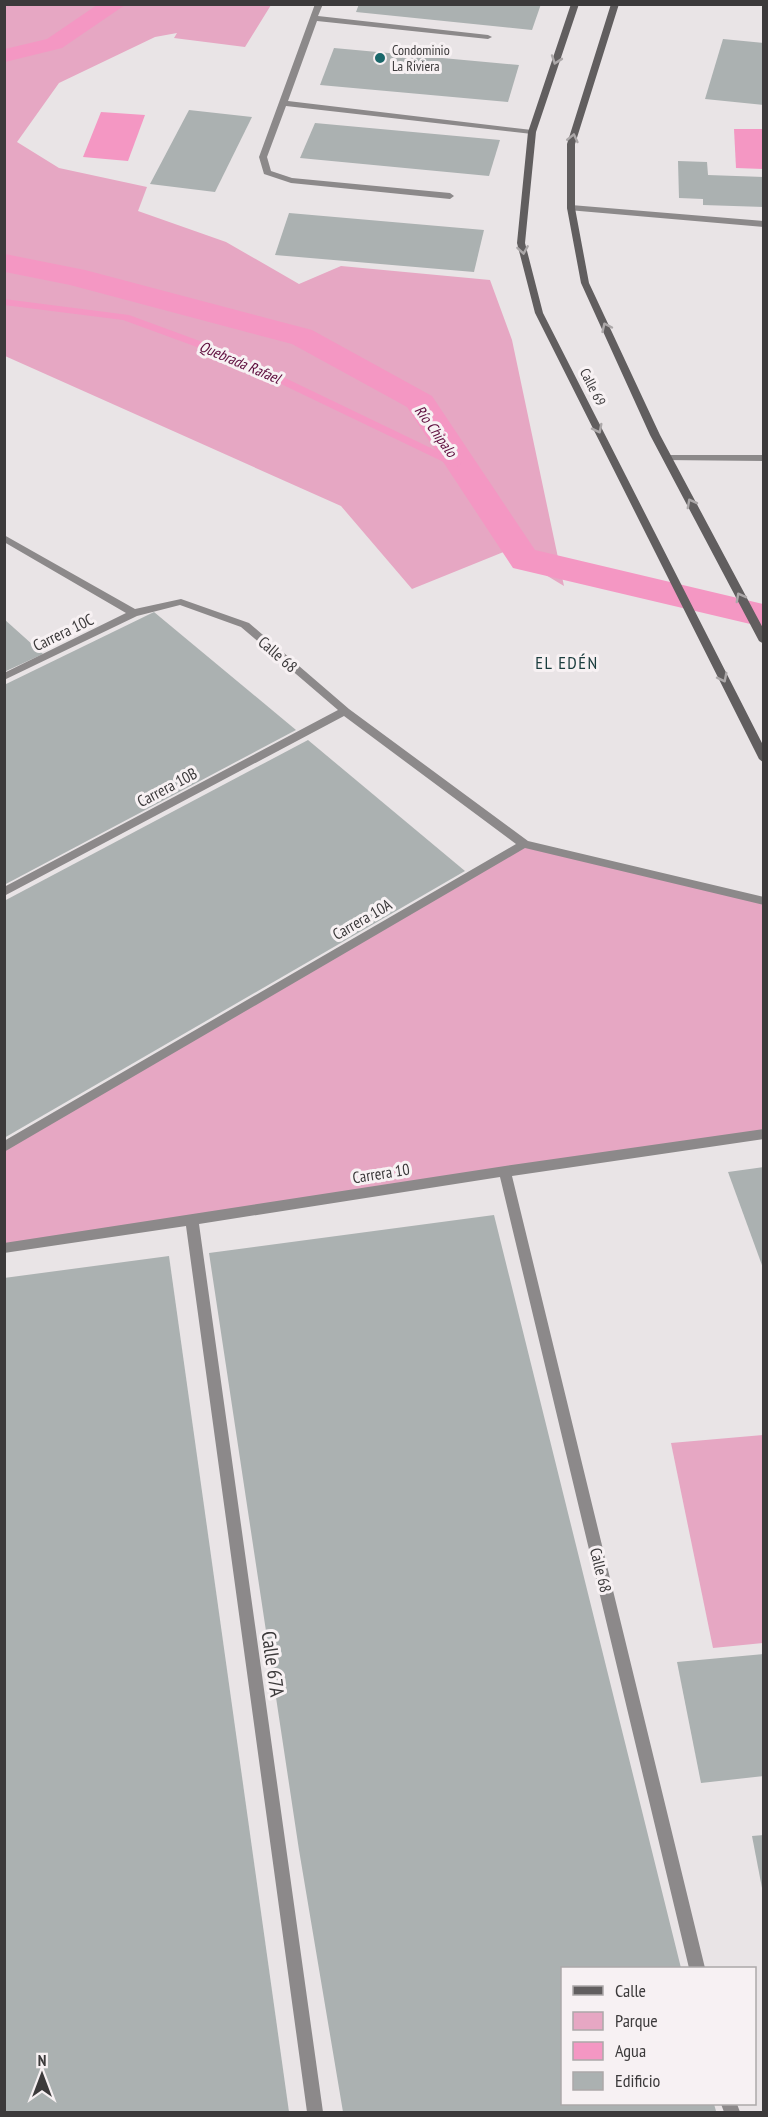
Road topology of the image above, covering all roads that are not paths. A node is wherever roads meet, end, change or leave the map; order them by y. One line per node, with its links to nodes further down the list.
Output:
1 (319, 4): 4 (street)
2 (575, 4): 7 (street, Calle 69, one-way to 7)
3 (615, 4): 9 (street, one-way to 3)
4 (314, 18): 5 (street); 6 (street)
5 (488, 37)
6 (284, 103): 7 (street); 8 (street)
7 (532, 132): 18 (street, Calle 69, one-way to 18)
8 (450, 196)
9 (571, 208): 10 (street); 11 (street, one-way to 9)
10 (764, 224)
11 (667, 458): 12 (street); 15 (street, one-way to 11)
12 (764, 458)
13 (4, 538): 14 (street)
14 (134, 613): 16 (street, Carrera 10C); 17 (street, Calle 68)
15 (763, 640)
16 (4, 677)
17 (345, 711): 19 (street, Calle 68); 20 (street, Carrera 10B)
18 (764, 759)
19 (524, 844): 21 (street); 23 (street, Carrera 10A)
20 (4, 892)
21 (764, 902)
22 (764, 1134): 24 (street, Carrera 10)
23 (4, 1147)
24 (505, 1171): 25 (street, Carrera 10); 27 (street, Calle 68)
25 (192, 1220): 26 (street, Carrera 10); 28 (street, Calle 67A)
26 (4, 1248)
27 (697, 1967)
28 (315, 2112)

